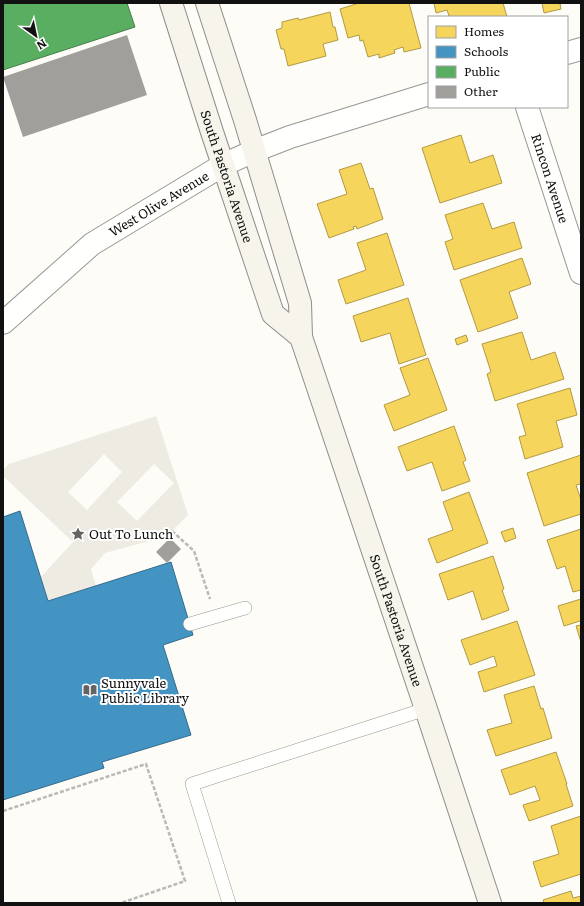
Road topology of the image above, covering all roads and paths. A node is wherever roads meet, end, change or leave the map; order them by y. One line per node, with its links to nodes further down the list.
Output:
1 (170, 3): 8 (street, South Pastoria Avenue)
2 (207, 3): 7 (street, South Pastoria Avenue)
3 (581, 49): 4 (street)
4 (568, 53)
5 (428, 94): 7 (street, West Olive Avenue)
6 (527, 108): 9 (street, Rincon Avenue)
7 (254, 151): 8 (street, West Olive Avenue); 11 (street, South Pastoria Avenue)
8 (223, 165): 10 (street, West Olive Avenue); 11 (street, South Pastoria Avenue)
9 (581, 273)
10 (3, 323)
11 (301, 337): 16 (street, South Pastoria Avenue)
12 (172, 531): 14 (path)
13 (245, 608): 14 (lane)
14 (216, 617): 15 (lane)
15 (190, 624)
16 (426, 709): 19 (lane); 20 (street, South Pastoria Avenue)
17 (3, 811): 18 (path)
18 (122, 903)
19 (229, 903)
20 (490, 903)

